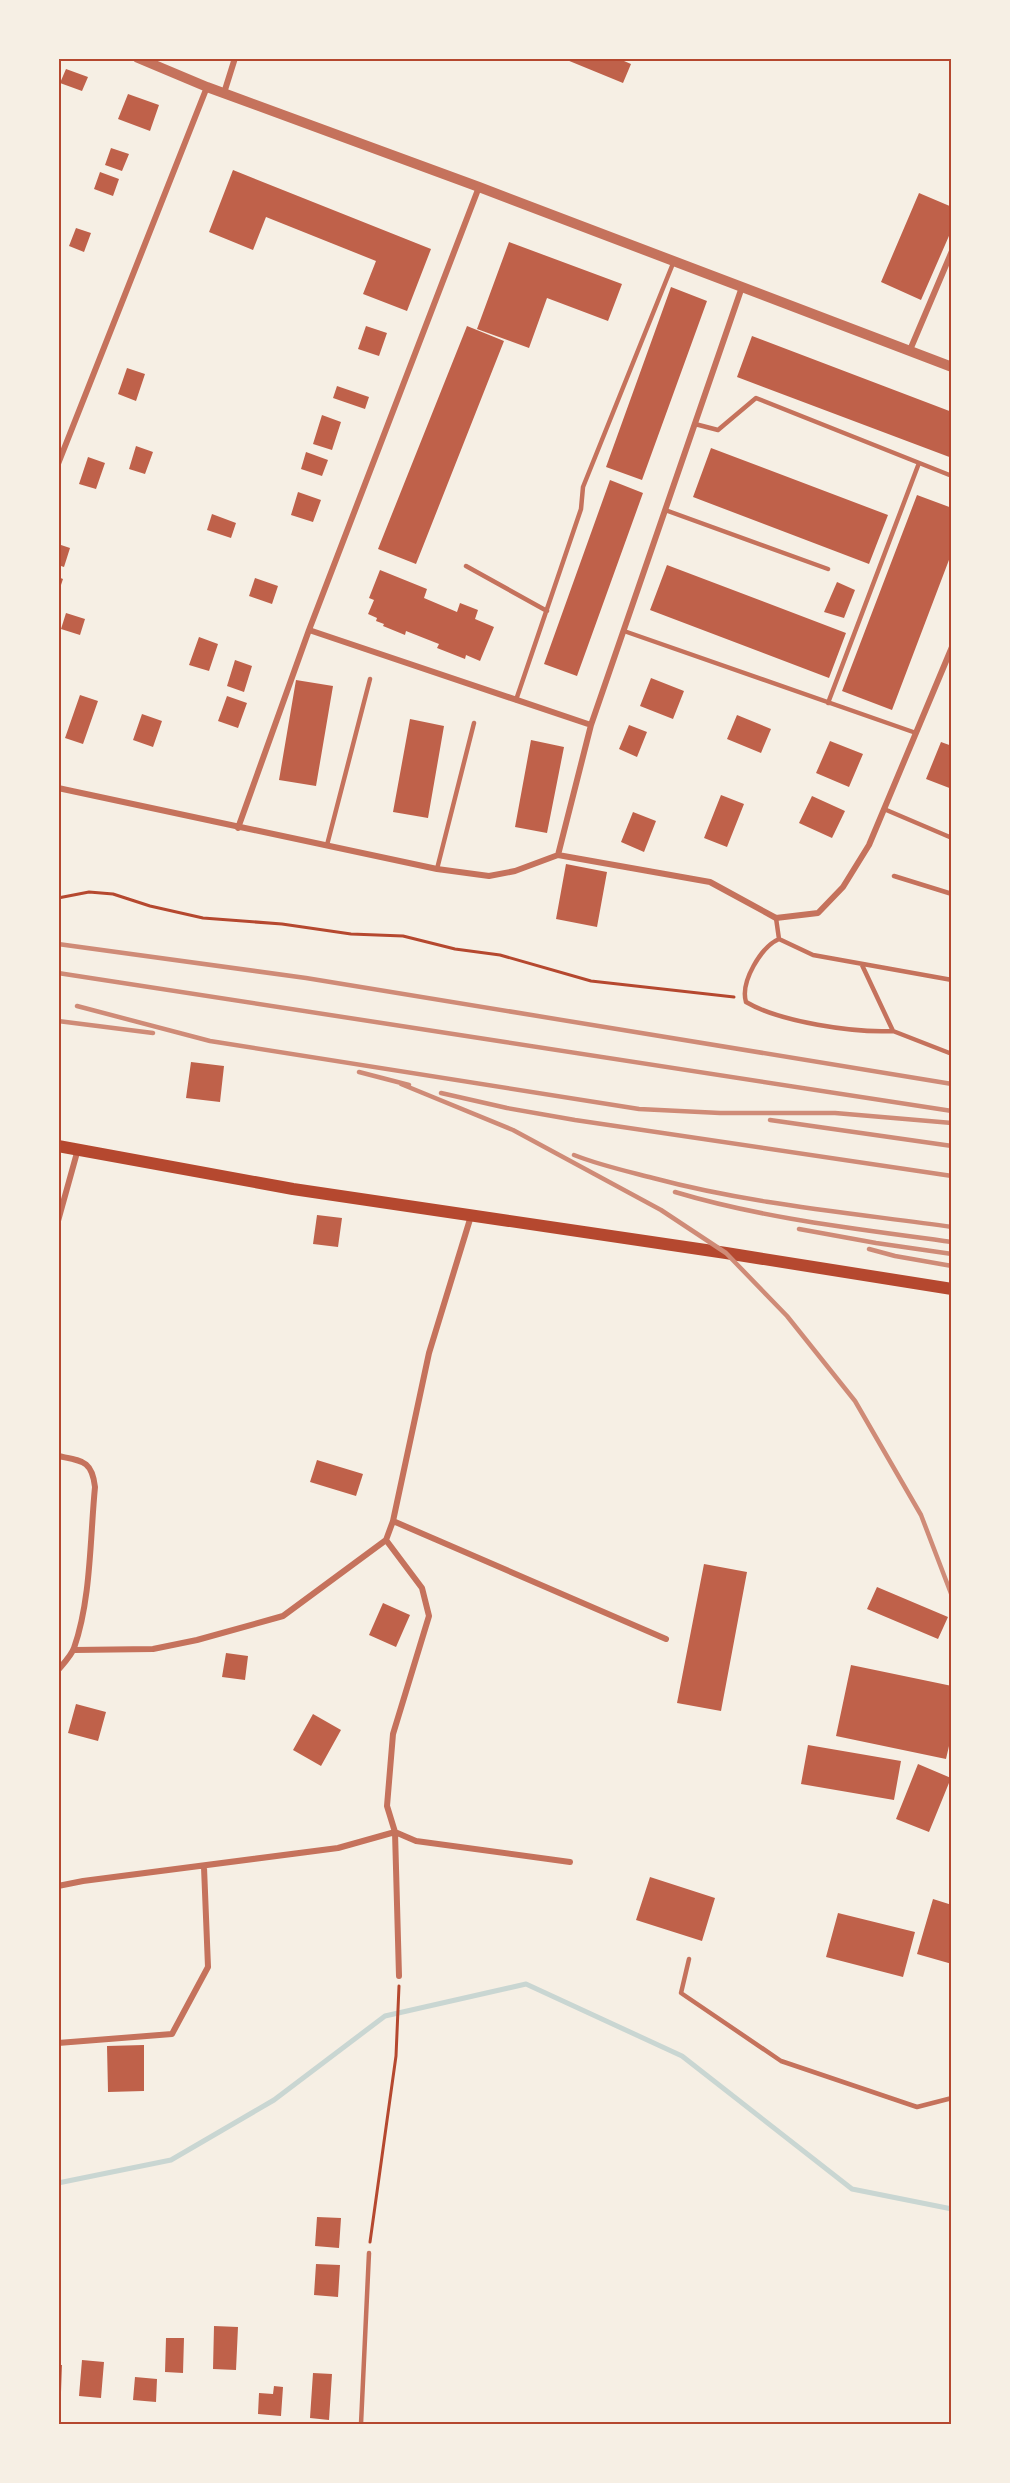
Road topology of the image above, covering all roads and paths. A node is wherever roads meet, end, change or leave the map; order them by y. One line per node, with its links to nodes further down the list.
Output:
1 (138, 58): 3 (street)
2 (235, 58): 4 (street)
3 (207, 87): 4 (street); 13 (street)
4 (224, 93): 5 (street)
5 (479, 187): 7 (street); 19 (street)
6 (951, 251): 9 (street)
7 (674, 261): 8 (street); 18 (lane)
8 (742, 287): 9 (street); 11 (street)
9 (910, 350): 10 (street)
10 (951, 367)
11 (695, 424): 12 (lane); 15 (street)
12 (919, 463): 14 (lane); 24 (lane)
13 (58, 464)
14 (951, 476)
15 (665, 510): 17 (lane); 20 (street)
16 (466, 566): 18 (lane)
17 (828, 569)
18 (547, 610): 23 (lane)
19 (309, 630): 23 (street); 30 (street)
20 (624, 631): 24 (lane); 26 (street)
21 (951, 647): 27 (street)
22 (370, 679): 32 (lane)
23 (516, 700): 26 (street)
24 (828, 703): 27 (lane)
25 (474, 723): 34 (lane)
26 (591, 725): 33 (street)
27 (916, 733): 29 (street)
28 (58, 788): 30 (street)
29 (884, 809): 31 (lane); 38 (street)
30 (238, 828): 32 (street)
31 (951, 838)
32 (327, 845): 34 (street)
33 (558, 855): 34 (street); 38 (street)
34 (437, 869)
35 (894, 876): 36 (lane)
36 (951, 894)
37 (58, 898): 42 (path)
38 (776, 918): 39 (lane)
39 (779, 939): 40 (lane); 42 (lane)
40 (862, 965): 41 (lane); 43 (lane)
41 (951, 980)
42 (744, 998): 43 (lane)
43 (893, 1031): 44 (lane)
44 (951, 1054)
45 (58, 1146): 46 (main road)
46 (78, 1149): 47 (main road); 48 (street)
47 (471, 1216): 49 (main road); 51 (street)
48 (58, 1221)
49 (951, 1289)
50 (58, 1456): 54 (street)
51 (393, 1521): 52 (street); 53 (street)
52 (386, 1540): 54 (street); 56 (street)
53 (666, 1638)
54 (74, 1650): 55 (street)
55 (58, 1670)
56 (395, 1832): 57 (street); 58 (street); 61 (street)
57 (570, 1863)
58 (204, 1867): 59 (street); 62 (street)
59 (58, 1886)
60 (689, 1959): 63 (lane)
61 (399, 1976): 64 (path)
62 (58, 2043)
63 (951, 2098)
64 (369, 2253): 65 (lane)
65 (361, 2424)

